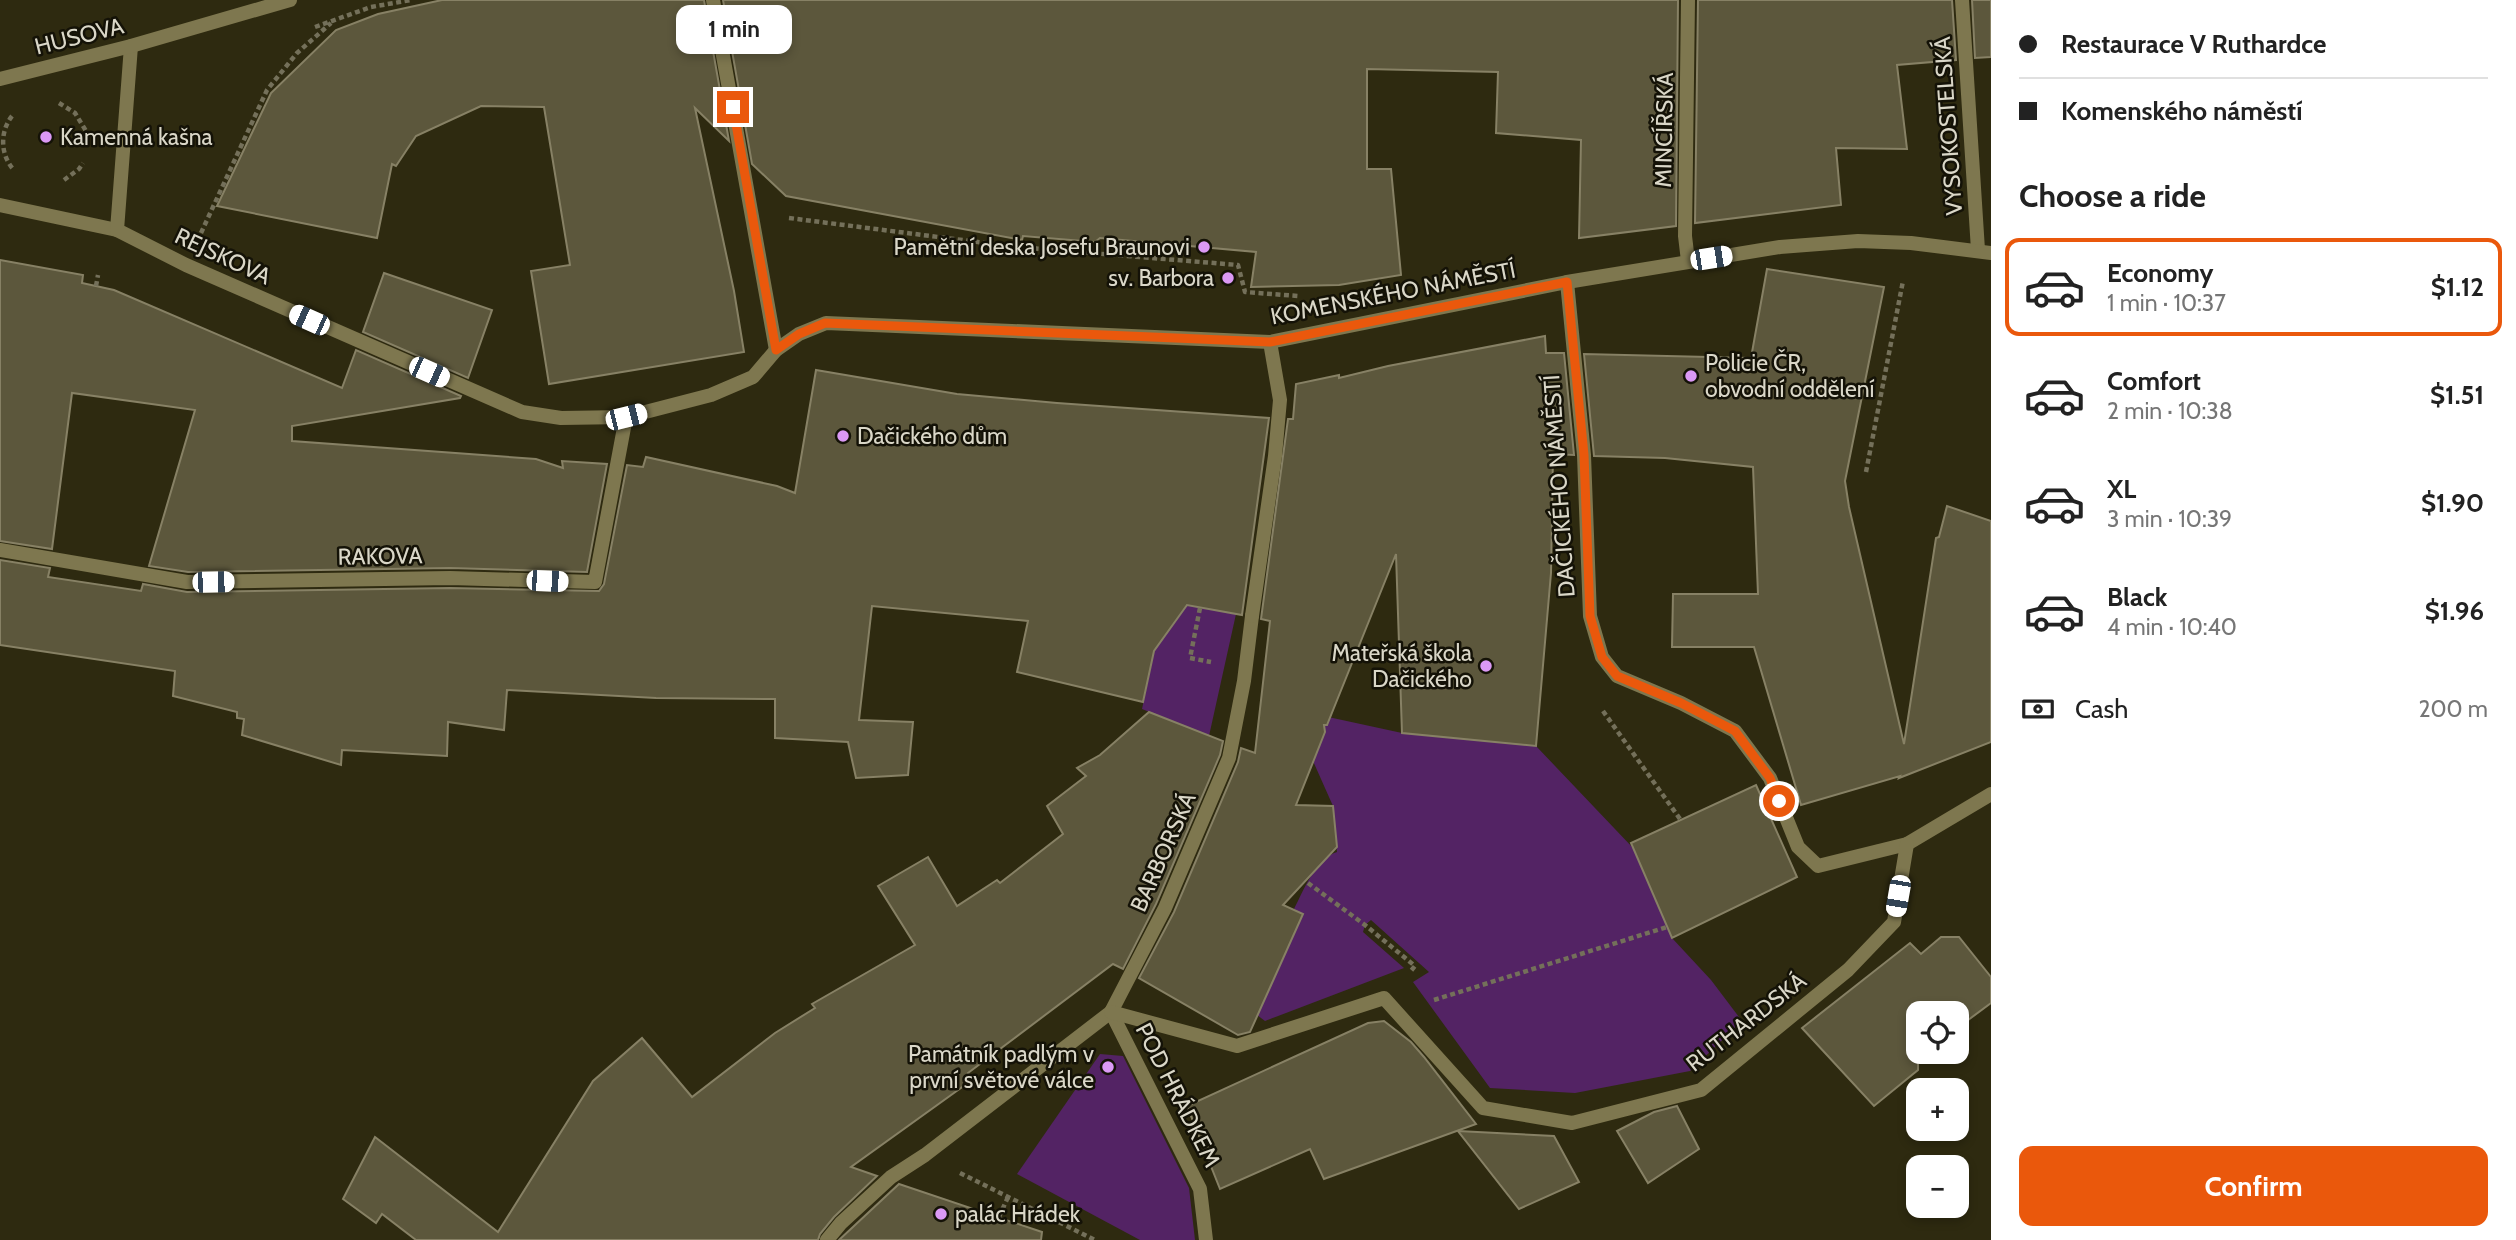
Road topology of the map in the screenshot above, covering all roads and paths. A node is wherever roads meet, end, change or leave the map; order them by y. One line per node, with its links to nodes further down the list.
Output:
1 (290, 0): 6 (street, HUSOVA)
2 (713, 0): 15 (street)
3 (1688, 0): 19 (street, MINCÍŘSKÁ)
4 (1962, 0): 18 (street, VYSOKOSTELSKÁ)
5 (331, 22): 20 (path)
6 (131, 46): 7 (street, HUSOVA); 16 (street)
7 (0, 79)
8 (55, 102): 10 (path)
9 (15, 113): 12 (path)
10 (88, 141)
11 (86, 157): 13 (path)
12 (18, 175)
13 (58, 182)
14 (0, 205): 16 (street, REJSKOVA)
15 (752, 213): 24 (path, KOMENSKÉHO NÁMĚSTÍ); 26 (street)
16 (117, 230): 20 (street, REJSKOVA)
17 (1911, 243): 18 (street, KOMENSKÉHO NÁMĚSTÍ); 19 (street, KOMENSKÉHO NÁMĚSTÍ); 28 (path)
18 (1984, 252)
19 (1688, 261): 22 (street, KOMENSKÉHO NÁMĚSTÍ)
20 (186, 265): 27 (street, REJSKOVA)
21 (98, 275): 23 (path)
22 (1567, 282): 25 (street, KOMENSKÉHO NÁMĚSTÍ); 32 (street, DAČICKÉHO NÁMĚSTÍ)
23 (96, 286)
24 (1305, 296)
25 (1270, 342): 26 (street, KOMENSKÉHO NÁMĚSTÍ); 40 (street, BARBORSKÁ)
26 (776, 350): 27 (street, REJSKOVA)
27 (626, 417): 29 (street, RAKOVA)
28 (1866, 472)
29 (0, 550)
30 (1200, 608): 31 (path)
31 (1212, 662)
32 (1617, 676): 34 (path); 35 (street)
33 (1991, 794): 35 (street)
34 (1680, 819)
35 (1907, 844): 40 (street, RUTHARDSKÁ)
36 (1308, 883): 38 (path)
37 (1667, 927): 39 (path)
38 (1408, 975)
39 (1427, 1002)
40 (1111, 1012): 41 (street, BARBORSKÁ); 46 (street, POD HRÁDKEM)
41 (925, 1155): 42 (path); 44 (street, BARBORSKÁ)
42 (1008, 1197): 43 (path); 45 (path)
43 (999, 1217)
44 (827, 1240)
45 (1095, 1240)
46 (1206, 1240)

